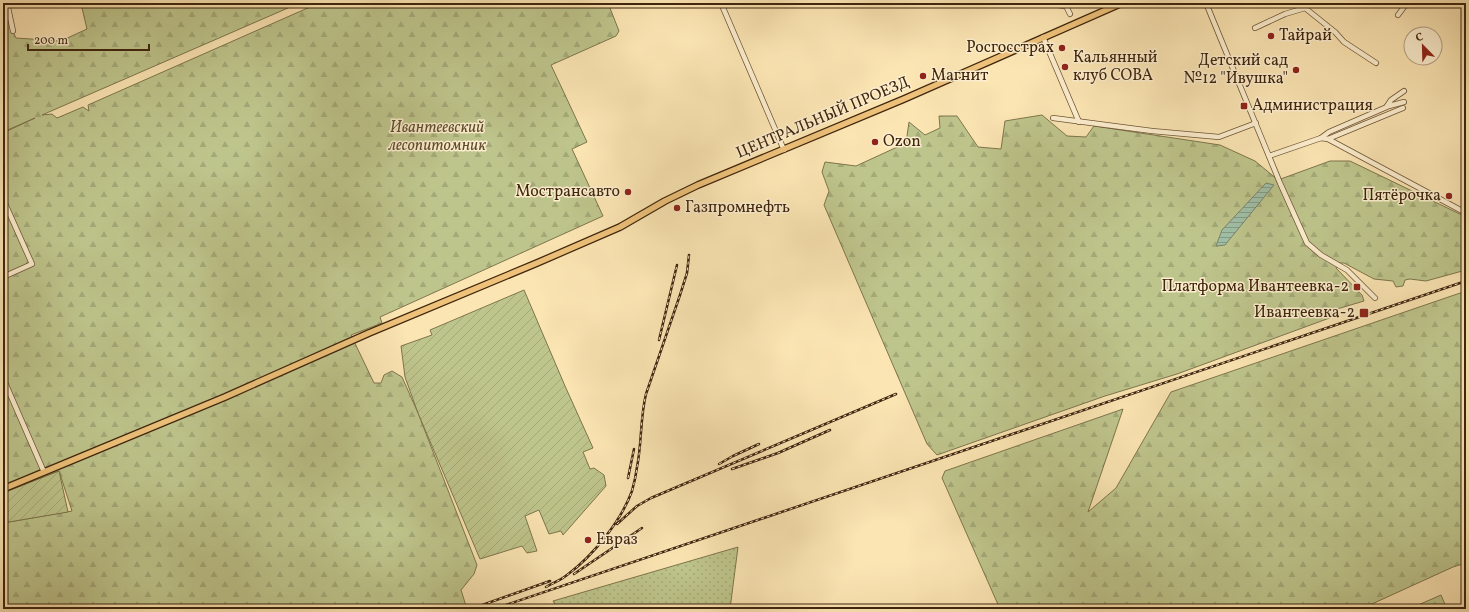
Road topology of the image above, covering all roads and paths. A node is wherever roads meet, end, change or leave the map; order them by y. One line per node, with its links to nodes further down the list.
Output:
1 (7, 3): 10 (street)
2 (721, 3): 20 (street)
3 (1041, 3): 7 (street)
4 (1122, 3): 11 (main road, ЦЕНТРАЛЬНЫЙ ПРОЕЗД)
5 (1206, 3): 17 (street)
6 (1407, 3): 8 (street)
7 (1070, 14)
8 (1398, 15)
9 (1255, 28): 12 (street)
10 (13, 31)
11 (1044, 37): 16 (street); 20 (main road, ЦЕНТРАЛЬНЫЙ ПРОЕЗД)
12 (1376, 63)
13 (1404, 92): 14 (street)
14 (1387, 106): 18 (street); 19 (street)
15 (1053, 118): 16 (street)
16 (1079, 122): 17 (street)
17 (1256, 123): 21 (street)
18 (1321, 138): 19 (street); 21 (street)
19 (1328, 139): 23 (street)
20 (784, 150): 27 (main road, ЦЕНТРАЛЬНЫЙ ПРОЕЗД)
21 (1269, 156): 25 (street)
22 (3, 199): 24 (street)
23 (1466, 214)
24 (3, 277)
25 (1375, 298)
26 (3, 378): 27 (street)
27 (44, 472): 28 (main road, ЦЕНТРАЛЬНЫЙ ПРОЕЗД)
28 (3, 489)

